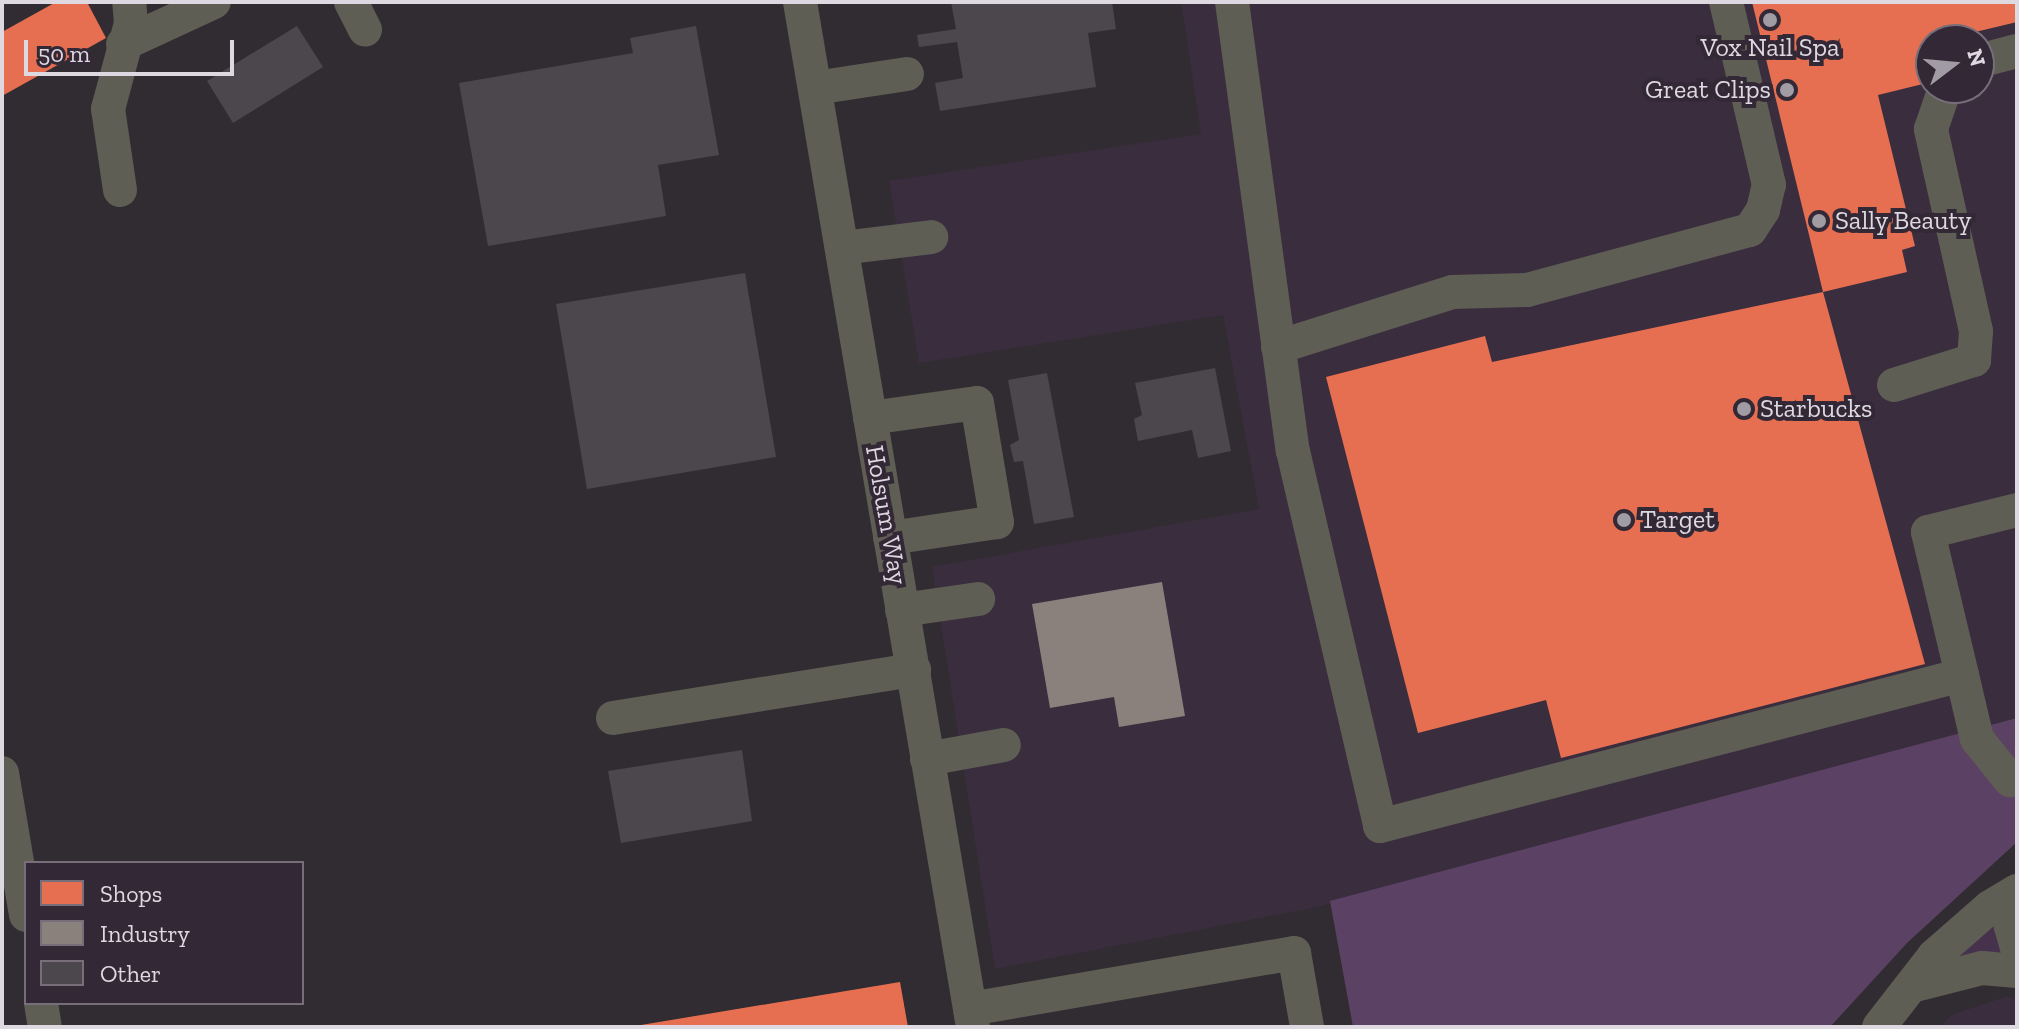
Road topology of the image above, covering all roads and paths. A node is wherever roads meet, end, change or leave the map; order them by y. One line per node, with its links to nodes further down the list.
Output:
1 (129, 2): 6 (street)
2 (214, 2): 6 (street)
3 (800, 2): 10 (street, Holsum Way)
4 (1232, 2): 15 (street)
5 (1726, 2): 15 (street)
6 (123, 44): 12 (street)
7 (2017, 51): 8 (street)
8 (1995, 57)
9 (907, 74): 10 (street)
10 (815, 88): 14 (street, Holsum Way)
11 (1940, 104): 16 (street)
12 (120, 190)
13 (931, 237): 14 (street)
14 (842, 248): 17 (street, Holsum Way)
15 (1278, 347): 23 (street)
16 (1894, 385)
17 (870, 418): 19 (street, Holsum Way); 19 (street)
18 (2017, 510): 23 (street)
19 (890, 538): 21 (street, Holsum Way)
20 (978, 599): 21 (street)
21 (902, 610): 22 (street, Holsum Way)
22 (914, 670): 24 (street); 26 (street, Holsum Way)
23 (1962, 675): 27 (street)
24 (613, 718)
25 (1004, 745): 26 (street)
26 (927, 759): 35 (street, Holsum Way)
27 (2015, 786)
28 (3, 789): 30 (street)
29 (2017, 892): 31 (street); 33 (street)
30 (24, 904)
31 (2017, 948)
32 (2017, 971): 33 (street)
33 (1915, 985): 38 (street)
34 (41, 1005): 36 (street)
35 (971, 1018): 37 (street)
36 (45, 1027)
37 (1307, 1027)
38 (1879, 1027)

